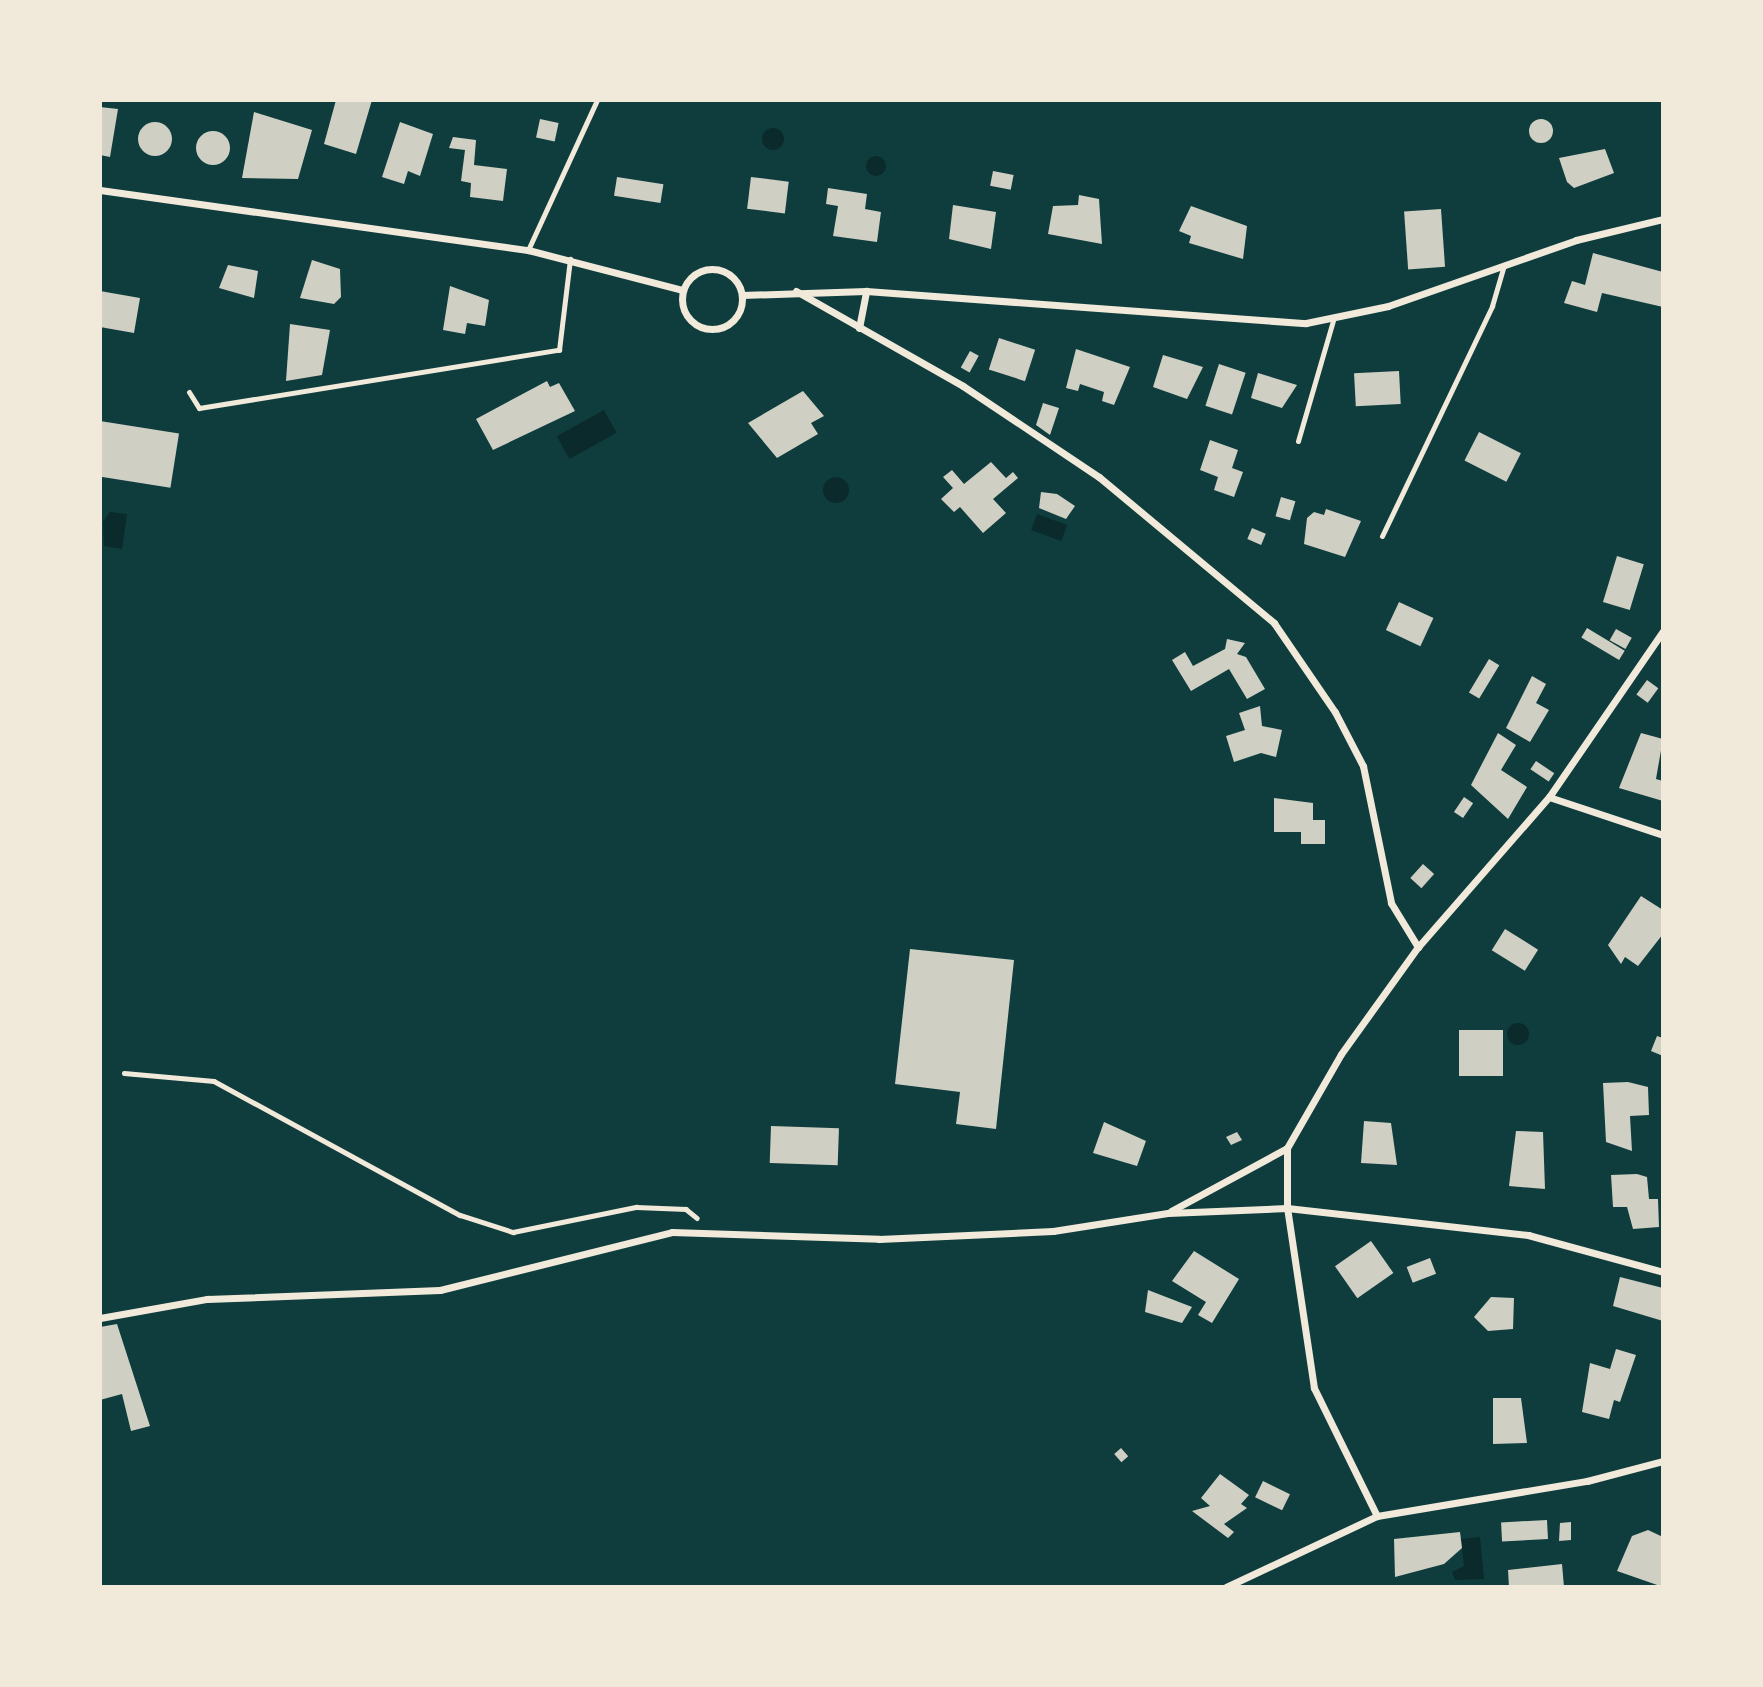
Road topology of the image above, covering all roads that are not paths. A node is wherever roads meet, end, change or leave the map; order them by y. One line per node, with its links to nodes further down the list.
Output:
1 (597, 100): 4 (lane)
2 (100, 190): 4 (street)
3 (1663, 219): 6 (street)
4 (528, 250): 5 (street)
5 (570, 259): 7 (street); 13 (lane)
6 (1504, 265): 11 (street); 15 (lane)
7 (683, 290): 10 (street); 10 (street)
8 (796, 291): 9 (street); 10 (street); 12 (street)
9 (866, 291): 11 (street); 12 (street)
10 (742, 295)
11 (1335, 317): 14 (lane)
12 (859, 328): 19 (street)
13 (188, 392)
14 (1298, 441)
15 (1382, 536)
16 (1663, 631): 17 (street)
17 (1549, 797): 18 (street); 19 (street)
18 (1663, 835)
19 (1418, 947): 20 (street)
20 (1287, 1148): 21 (street); 22 (street)
21 (1287, 1208): 22 (street); 23 (street); 26 (street)
22 (1168, 1213): 24 (street)
23 (1663, 1272)
24 (100, 1318)
25 (1663, 1461): 26 (street)
26 (1377, 1516): 27 (street)
27 (1226, 1587)

